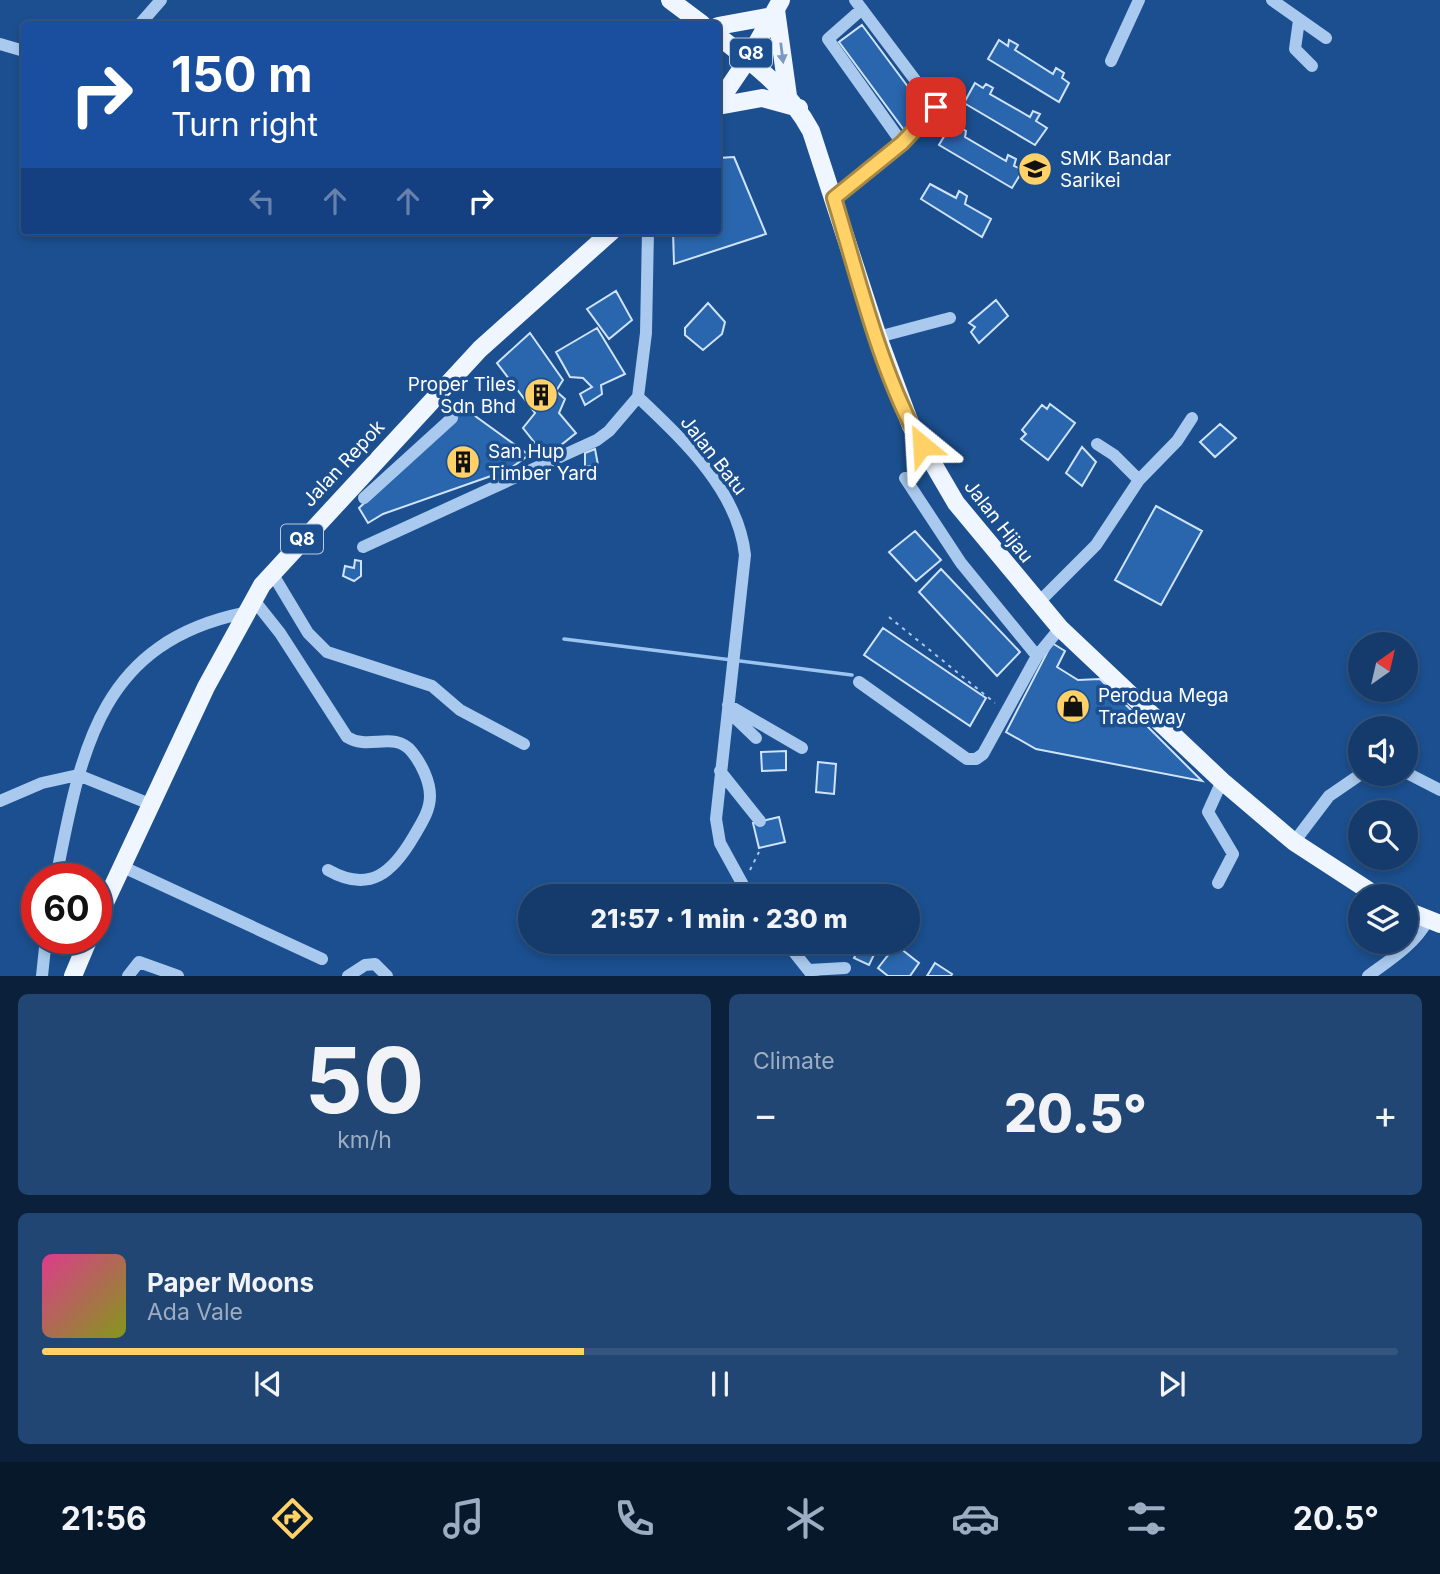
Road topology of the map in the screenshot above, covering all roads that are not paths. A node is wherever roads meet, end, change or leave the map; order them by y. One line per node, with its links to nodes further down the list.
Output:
1 (161, 0): 8 (street)
2 (670, 0): 9 (main road)
3 (1139, 0): 16 (street)
4 (1272, 0): 7 (street)
5 (859, 5): 21 (street); 21 (street)
6 (777, 9): 10 (main road); 15 (main road, Q8); 19 (main road, one-way to 19)
7 (1299, 20): 12 (street); 17 (street)
8 (144, 21)
9 (698, 21)
10 (721, 25)
11 (721, 38): 15 (main road, Jalan Hijau)
12 (1326, 38)
13 (0, 44): 14 (street)
14 (21, 50)
15 (748, 59): 18 (main road, Q8); 19 (main road, Jalan Hijau)
16 (1111, 61)
17 (1312, 66)
18 (721, 99)
19 (793, 102): 20 (main road); 22 (main road, Jalan Hijau)
20 (721, 103)
21 (902, 143): 22 (street)
22 (834, 198): 26 (main road, Jalan Hijau)
23 (607, 235): 27 (main road, Jalan Repok / Q8)
24 (648, 235): 28 (street)
25 (950, 318): 26 (street)
26 (878, 337): 36 (main road, Jalan Hijau)
27 (436, 394): 33 (street); 35 (main road, Jalan Repok / Q8)
28 (638, 397): 34 (street); 41 (street, Jalan Batu)
29 (1192, 418): 32 (street)
30 (1097, 444): 32 (street)
31 (905, 478): 39 (street)
32 (1139, 480): 36 (street)
33 (364, 498)
34 (363, 548)
35 (272, 573): 37 (main road, Jalan Repok / Q8); 43 (street)
36 (1038, 603): 38 (main road, Jalan Hijau)
37 (249, 606): 46 (street); 52 (main road, Jalan Repok / Q8); 57 (street)
38 (1059, 628): 39 (street); 48 (main road, Jalan Hijau)
39 (1038, 656): 40 (street)
40 (859, 682)
41 (728, 708): 42 (street); 44 (street); 45 (street, Jalan Batu)
42 (756, 738)
43 (524, 744)
44 (802, 748)
45 (720, 771): 53 (street); 59 (street, Jalan Batu)
46 (78, 775): 51 (street); 52 (street); 55 (street)
47 (1418, 779): 50 (street)
48 (1222, 781): 54 (main road, Jalan Hijau); 58 (street)
49 (1348, 783): 54 (street)
50 (1440, 790)
51 (0, 800)
52 (150, 804): 56 (main road, Jalan Repok / Q8)
53 (760, 821)
54 (1294, 842): 60 (main road, Jalan Hijau)
55 (59, 863)
56 (121, 866): 61 (main road, Jalan Repok / Q8); 66 (street)
57 (328, 870)
58 (1218, 883)
59 (742, 884)
60 (1359, 884)
61 (112, 886)
62 (1434, 922): 75 (street)
63 (44, 954): 69 (street)
64 (82, 954): 70 (main road)
65 (796, 954): 68 (street)
66 (322, 959)
67 (845, 968): 68 (street)
68 (811, 973)
69 (42, 975)
70 (72, 975)
71 (128, 975): 72 (street)
72 (178, 975)
73 (348, 975): 74 (street)
74 (387, 975)
75 (1368, 975)

